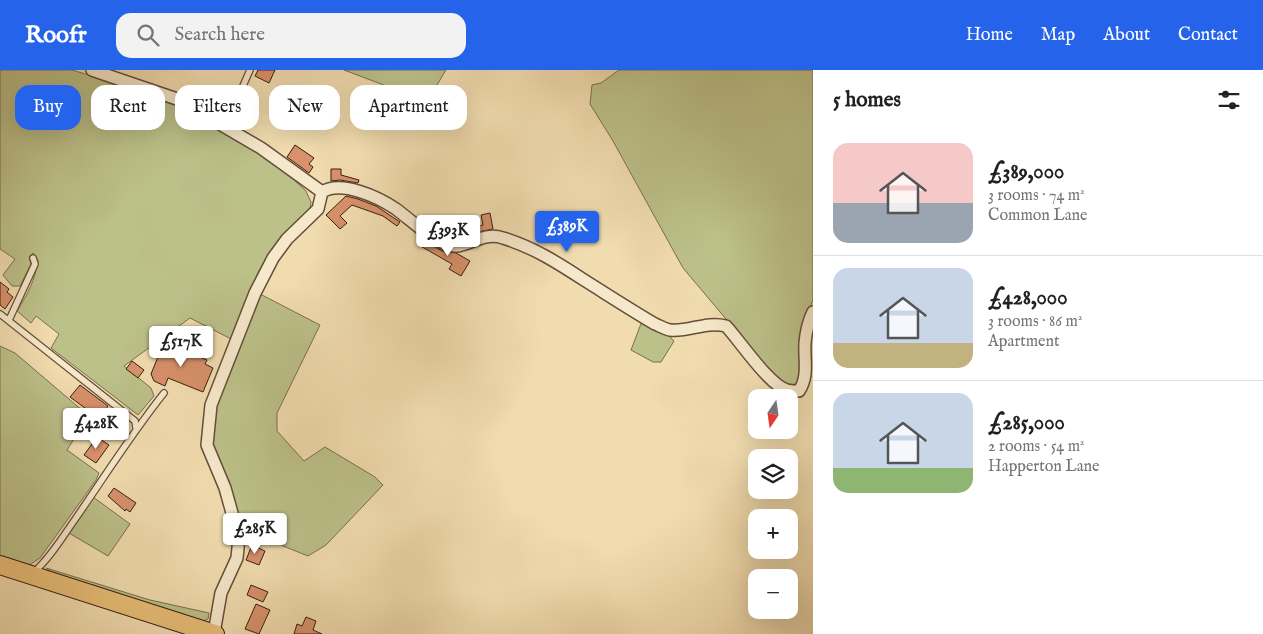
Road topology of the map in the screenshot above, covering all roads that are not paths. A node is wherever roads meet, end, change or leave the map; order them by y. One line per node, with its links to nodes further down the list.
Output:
1 (92, 70): 4 (street)
2 (250, 70): 3 (lane)
3 (243, 85)
4 (175, 97)
5 (232, 130): 6 (street)
6 (322, 192): 8 (street); 15 (street)
7 (33, 258): 10 (lane)
8 (813, 312)
9 (0, 314): 10 (lane)
10 (9, 320): 12 (lane)
11 (164, 393): 12 (lane)
12 (136, 428): 14 (lane)
13 (0, 565): 14 (main road)
14 (31, 575): 15 (main road)
15 (214, 634)

